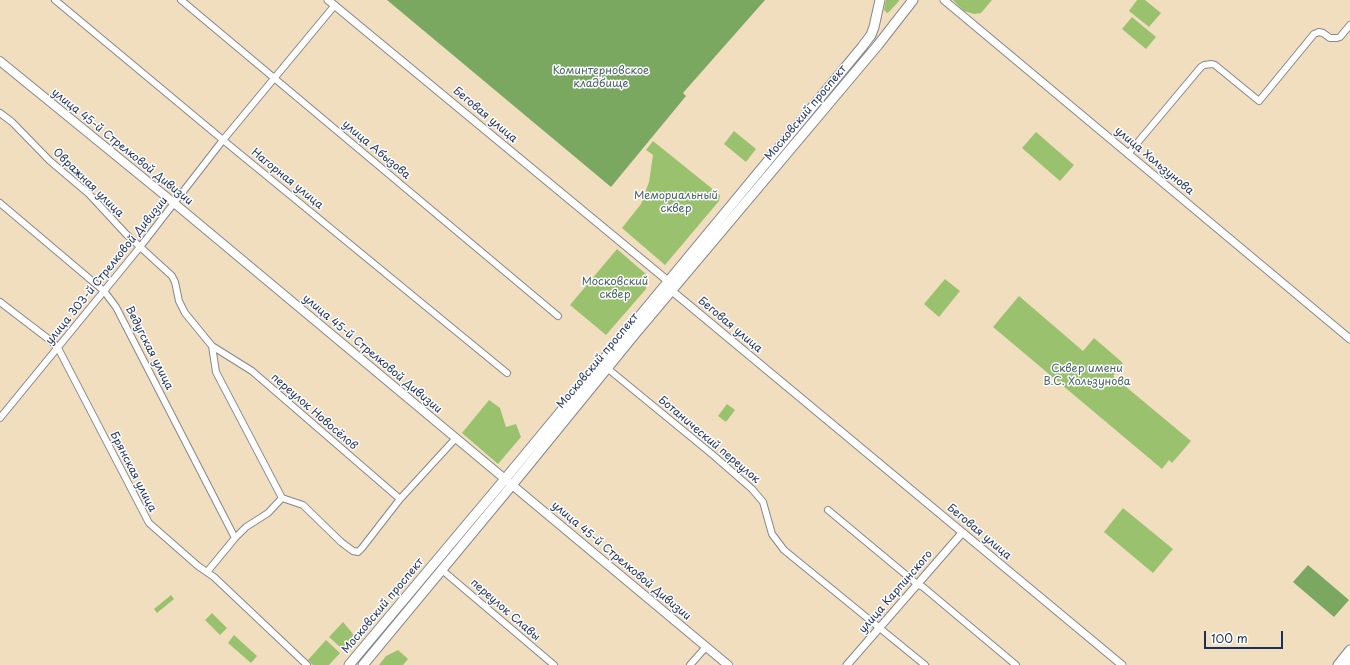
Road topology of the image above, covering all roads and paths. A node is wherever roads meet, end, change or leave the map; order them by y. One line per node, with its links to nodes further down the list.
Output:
1 (55, 0): 12 (street, Нагорная улица)
2 (181, 0): 10 (street, улица Абызова)
3 (328, 0): 7 (street, Беговая улица)
4 (880, 0): 17 (main road, Московский проспект)
5 (913, 0): 19 (main road, Московский проспект)
6 (944, 0): 13 (street, улица Хользунова)
7 (335, 5): 10 (street, улица 303-й Стрелковой Дивизии); 17 (street, Беговая улица)
8 (1350, 25): 13 (street)
9 (0, 62): 15 (main road, улица 45-й Стрелковой Дивизии)
10 (274, 78): 12 (street, улица 303-й Стрелковой Дивизии); 21 (street, улица Абызова)
11 (0, 113): 16 (street, Овражная улица)
12 (223, 140): 15 (street, улица 303-й Стрелковой Дивизии); 26 (street, Нагорная улица)
13 (1128, 154): 22 (street, улица Хользунова)
14 (0, 203): 18 (street, Ведугская улица)
15 (174, 203): 16 (street, улица 303-й Стрелковой Дивизии); 28 (main road, улица 45-й Стрелковой Дивизии)
16 (140, 247): 18 (street, улица 303-й Стрелковой Дивизии); 23 (street, Овражная улица)
17 (668, 281): 19 (street, Беговая улица); 29 (main road, Московский проспект)
18 (104, 291): 24 (street, улица 303-й Стрелковой Дивизии); 35 (street, Ведугская улица)
19 (672, 291): 25 (main road, Московский проспект); 34 (street, Беговая улица)
20 (0, 302): 24 (street, Брянская улица)
21 (558, 316)
22 (1350, 339)
23 (212, 346): 31 (street); 32 (street, переулок Новосёлов)
24 (58, 348): 27 (street, улица 303-й Стрелковой Дивизии); 37 (street, Брянская улица)
25 (607, 368): 30 (main road, Московский проспект); 39 (street, Ботанический переулок)
26 (507, 372)
27 (0, 418)
28 (456, 438): 29 (main road, улица 45-й Стрелковой Дивизии); 32 (street)
29 (505, 479): 30 (main road, улица 45-й Стрелковой Дивизии); 44 (main road, Московский проспект)
30 (513, 485): 36 (main road, Московский проспект); 40 (main road, улица 45-й Стрелковой Дивизии)
31 (282, 498): 32 (street); 35 (street)
32 (400, 499)
33 (828, 510): 38 (street)
34 (962, 532): 38 (street, улица Карпинского); 52 (street, Беговая улица)
35 (235, 538): 37 (street)
36 (442, 570): 45 (main road, Московский проспект); 46 (street, переулок Славы)
37 (207, 572): 43 (street, Брянская улица)
38 (917, 584): 39 (street, улица Карпинского); 51 (street)
39 (880, 628): 49 (street, улица Карпинского); 50 (street, Ботанический переулок)
40 (706, 647): 47 (street); 48 (main road, улица 45-й Стрелковой Дивизии)
41 (1350, 650): 53 (main road)
42 (1350, 661): 54 (main road)
43 (307, 665)
44 (349, 665)
45 (363, 665)
46 (554, 665)
47 (690, 665)
48 (728, 665)
49 (847, 665)
50 (924, 665)
51 (1016, 665)
52 (1122, 665)
53 (1338, 665)
54 (1347, 665)

